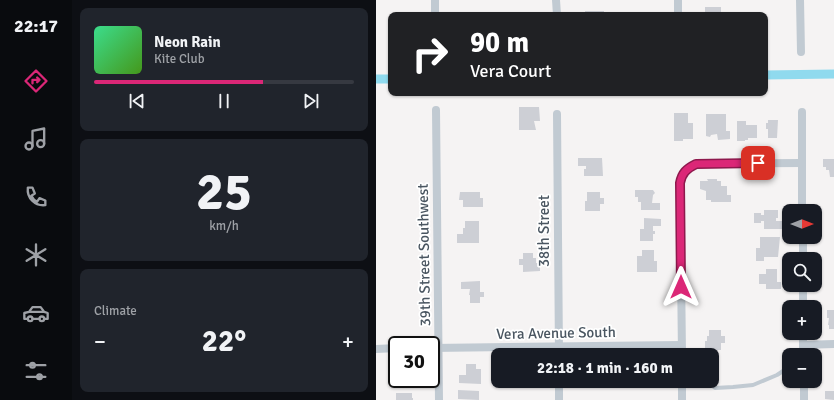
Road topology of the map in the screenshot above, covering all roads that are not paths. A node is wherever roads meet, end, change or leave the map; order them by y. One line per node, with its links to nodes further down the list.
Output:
1 (434, 0): 5 (street)
2 (556, 0): 6 (street)
3 (678, 0): 7 (street)
4 (800, 0): 8 (street)
5 (435, 12)
6 (556, 12)
7 (678, 12)
8 (801, 52)
9 (436, 110): 14 (street, 39th Street Southwest)
10 (802, 112): 12 (street)
11 (557, 114): 21 (street, 38th Street)
12 (802, 163): 13 (street); 17 (street)
13 (802, 204)
14 (435, 336)
15 (803, 340): 18 (street)
16 (834, 344): 18 (street)
17 (682, 345): 22 (street, Vera Avenue South)
18 (803, 345)
19 (388, 348): 23 (street)
20 (440, 348): 24 (street, Vera Avenue South)
21 (560, 348)
22 (621, 348)
23 (376, 349)
24 (491, 349)
25 (782, 372): 29 (lane)
26 (438, 388): 31 (street, 39th Street Southwest)
27 (559, 388): 32 (street)
28 (682, 388): 33 (street)
29 (719, 388)
30 (804, 388): 34 (street)
31 (439, 400)
32 (560, 400)
33 (682, 400)
34 (804, 400)

